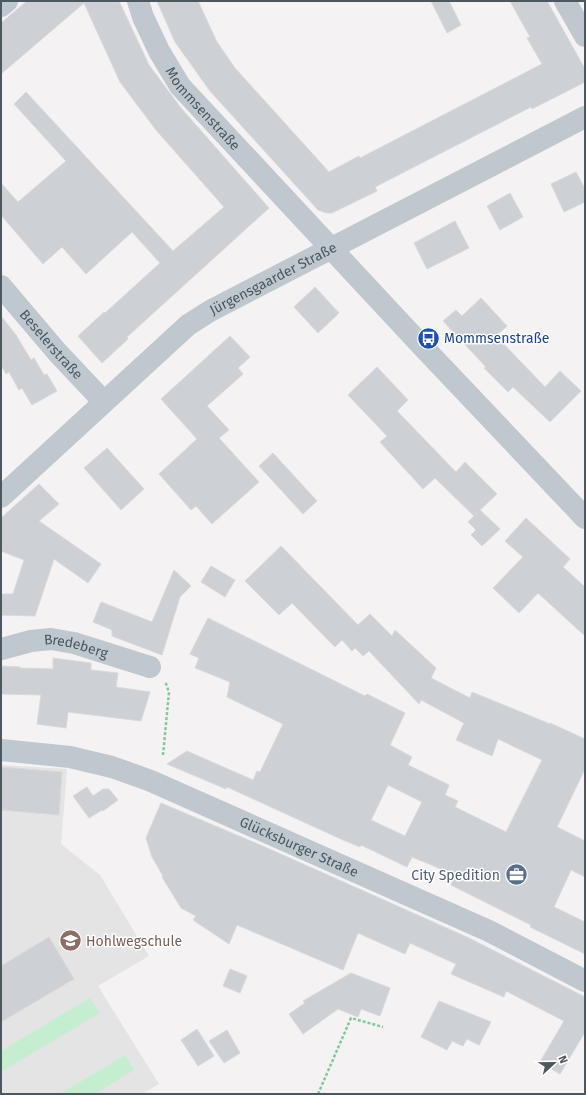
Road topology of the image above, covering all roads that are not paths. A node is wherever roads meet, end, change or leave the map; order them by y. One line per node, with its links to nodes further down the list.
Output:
1 (7, 1): 4 (street)
2 (138, 1): 7 (street, Mommsenstraße)
3 (565, 1): 5 (street)
4 (1, 6)
5 (585, 36)
6 (585, 117): 7 (street, Jürgensgaarder Straße)
7 (331, 248): 9 (street, Jürgensgaarder Straße); 11 (street, Mommsenstraße)
8 (1, 286): 9 (street, Beselerstraße)
9 (104, 402): 10 (street, Jürgensgaarder Straße)
10 (1, 497)
11 (585, 518)
12 (1, 649): 13 (street, Bredeberg)
13 (150, 667)
14 (1, 750): 15 (street, Glücksburger Straße)
15 (585, 981)

